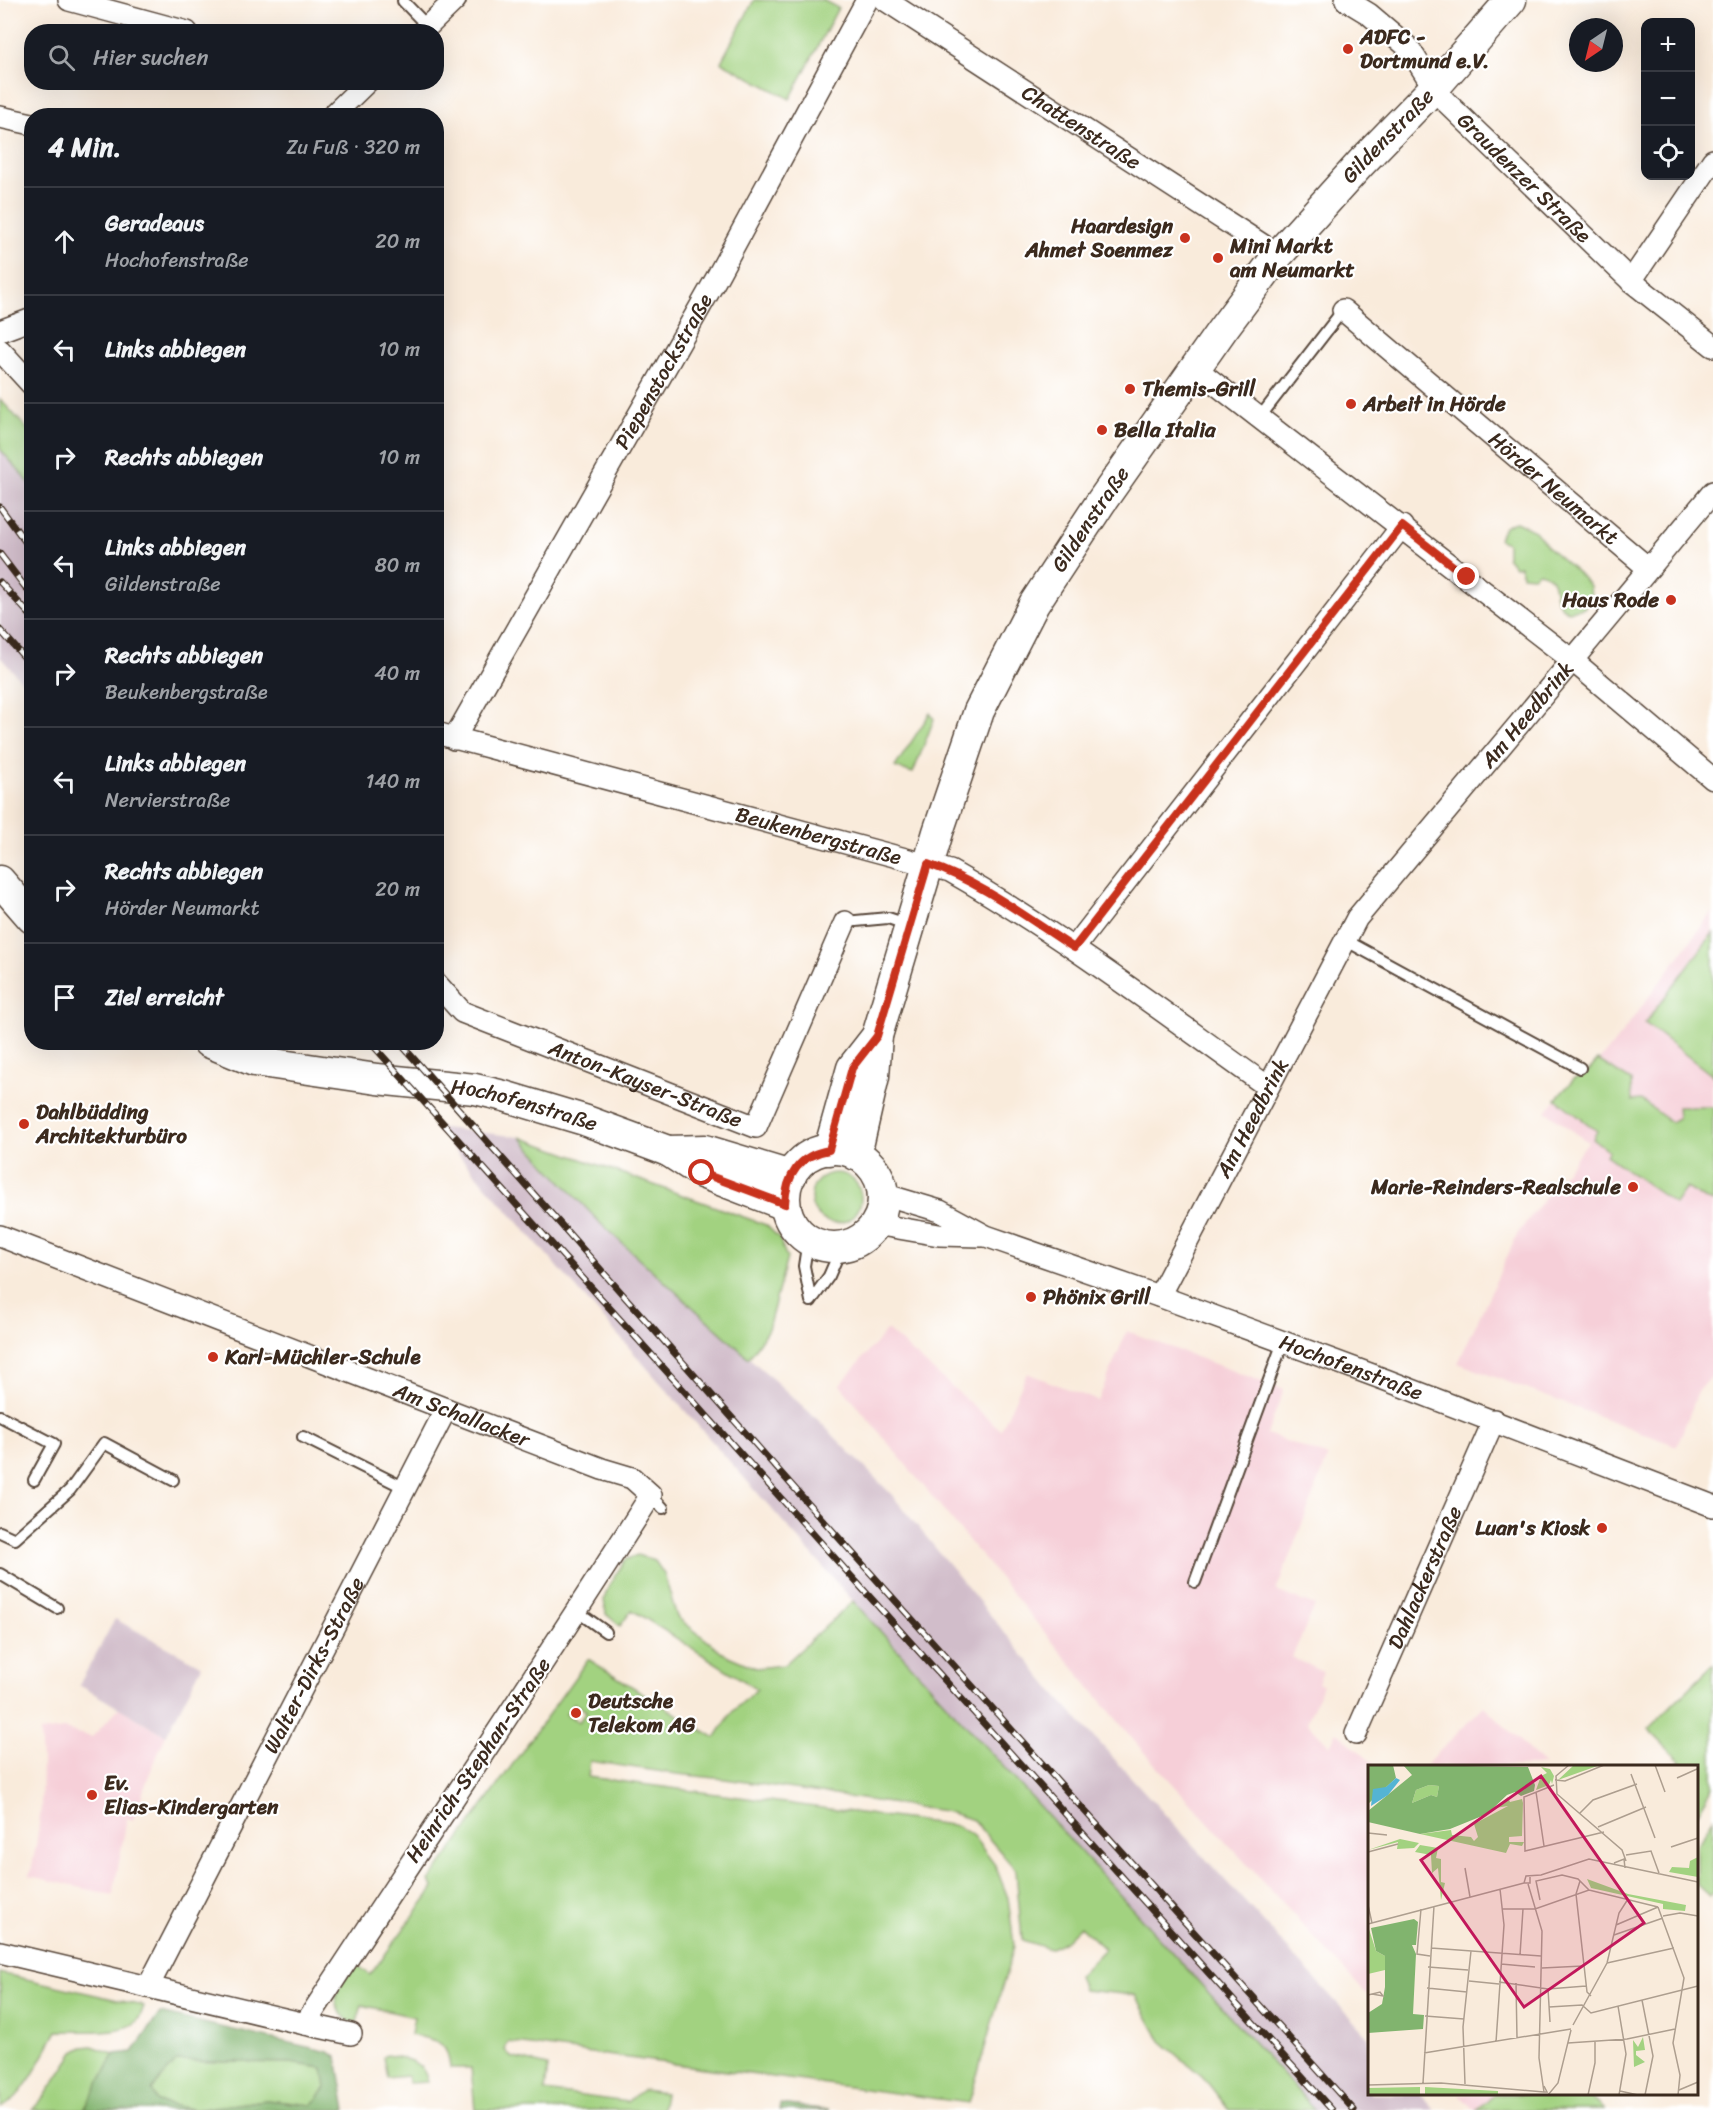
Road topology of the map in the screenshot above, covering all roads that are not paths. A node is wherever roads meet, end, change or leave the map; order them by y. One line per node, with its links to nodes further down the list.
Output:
1 (69, 0): 9 (street)
2 (455, 0): 11 (street)
3 (867, 0): 32 (street, Piepenstockstraße)
4 (885, 0): 18 (street, Chattenstraße)
5 (1346, 0): 8 (street, Graudenzer Straße)
6 (1511, 0): 12 (main road, Gildenstraße)
7 (403, 1): 10 (lane)
8 (1373, 7): 12 (street, Graudenzer Straße)
9 (158, 24)
10 (420, 24)
11 (429, 24)
12 (1434, 88): 18 (main road, Gildenstraße); 19 (street, Graudenzer Straße)
13 (359, 90): 14 (street)
14 (340, 108)
15 (0, 117): 16 (street)
16 (24, 122)
17 (1713, 160): 19 (street)
18 (1278, 255): 25 (main road, Gildenstraße)
19 (1631, 281): 23 (street, Graudenzer Straße)
20 (1343, 310): 27 (lane, Hörder Neumarkt); 30 (street, Hörder Neumarkt)
21 (24, 322): 22 (street)
22 (0, 331)
23 (1713, 346)
24 (0, 350): 26 (street)
25 (1196, 368): 27 (street); 35 (main road, Gildenstraße)
26 (24, 376)
27 (1260, 417): 29 (street)
28 (1713, 492): 30 (street, Am Heedbrink)
29 (1402, 526): 31 (street); 41 (street)
30 (1648, 568): 31 (street, Am Heedbrink)
31 (1572, 660): 34 (street); 40 (street, Am Heedbrink)
32 (444, 736)
33 (444, 740): 35 (street, Beukenbergstraße)
34 (1713, 779)
35 (928, 864): 39 (main road, Gildenstraße); 41 (street, Beukenbergstraße)
36 (0, 881): 37 (main road)
37 (24, 909)
38 (845, 922): 39 (lane); 42 (street, Anton-Kayser-Straße)
39 (909, 925): 47 (main road, Gildenstraße)
40 (1345, 940): 44 (lane); 45 (street, Am Heedbrink)
41 (1074, 948): 45 (street, Beukenbergstraße)
42 (444, 992)
43 (226, 1050): 46 (main road, Hochofenstraße)
44 (1580, 1068)
45 (1268, 1087): 56 (street, Am Heedbrink)
46 (668, 1151): 48 (main road, Hochofenstraße); 50 (main road, Hochofenstraße)
47 (842, 1152): 48 (main road); 49 (main road)
48 (791, 1176): 50 (main road)
49 (883, 1194): 51 (main road); 53 (street, Hochofenstraße)
50 (785, 1204): 54 (main road)
51 (875, 1224): 53 (street, Hochofenstraße); 55 (main road)
52 (0, 1236): 58 (street, Am Schallacker)
53 (986, 1236): 56 (street, Hochofenstraße)
54 (808, 1239): 55 (main road); 55 (lane)
55 (842, 1246)
56 (1159, 1296): 57 (street, Hochofenstraße)
57 (1283, 1342): 60 (street, Hochofenstraße); 69 (lane)
58 (446, 1410): 64 (street, Walter-Dirks-Straße); 65 (street, Am Schallacker)
59 (0, 1416): 62 (lane)
60 (1494, 1420): 66 (street, Hochofenstraße); 73 (street, Dahlackerstraße)
61 (303, 1437): 64 (lane)
62 (34, 1480)
63 (173, 1480): 67 (lane)
64 (405, 1488): 75 (street, Walter-Dirks-Straße)
65 (657, 1502): 71 (street, Heinrich-Stephan-Straße)
66 (1713, 1506)
67 (0, 1533)
68 (0, 1574): 70 (lane)
69 (1195, 1582)
70 (57, 1608)
71 (578, 1612): 72 (lane); 76 (street, Heinrich-Stephan-Straße)
72 (606, 1632)
73 (1356, 1734)
74 (0, 1952): 75 (street)
75 (148, 1987): 76 (street)
76 (305, 2024): 77 (street)
77 (351, 2034)

